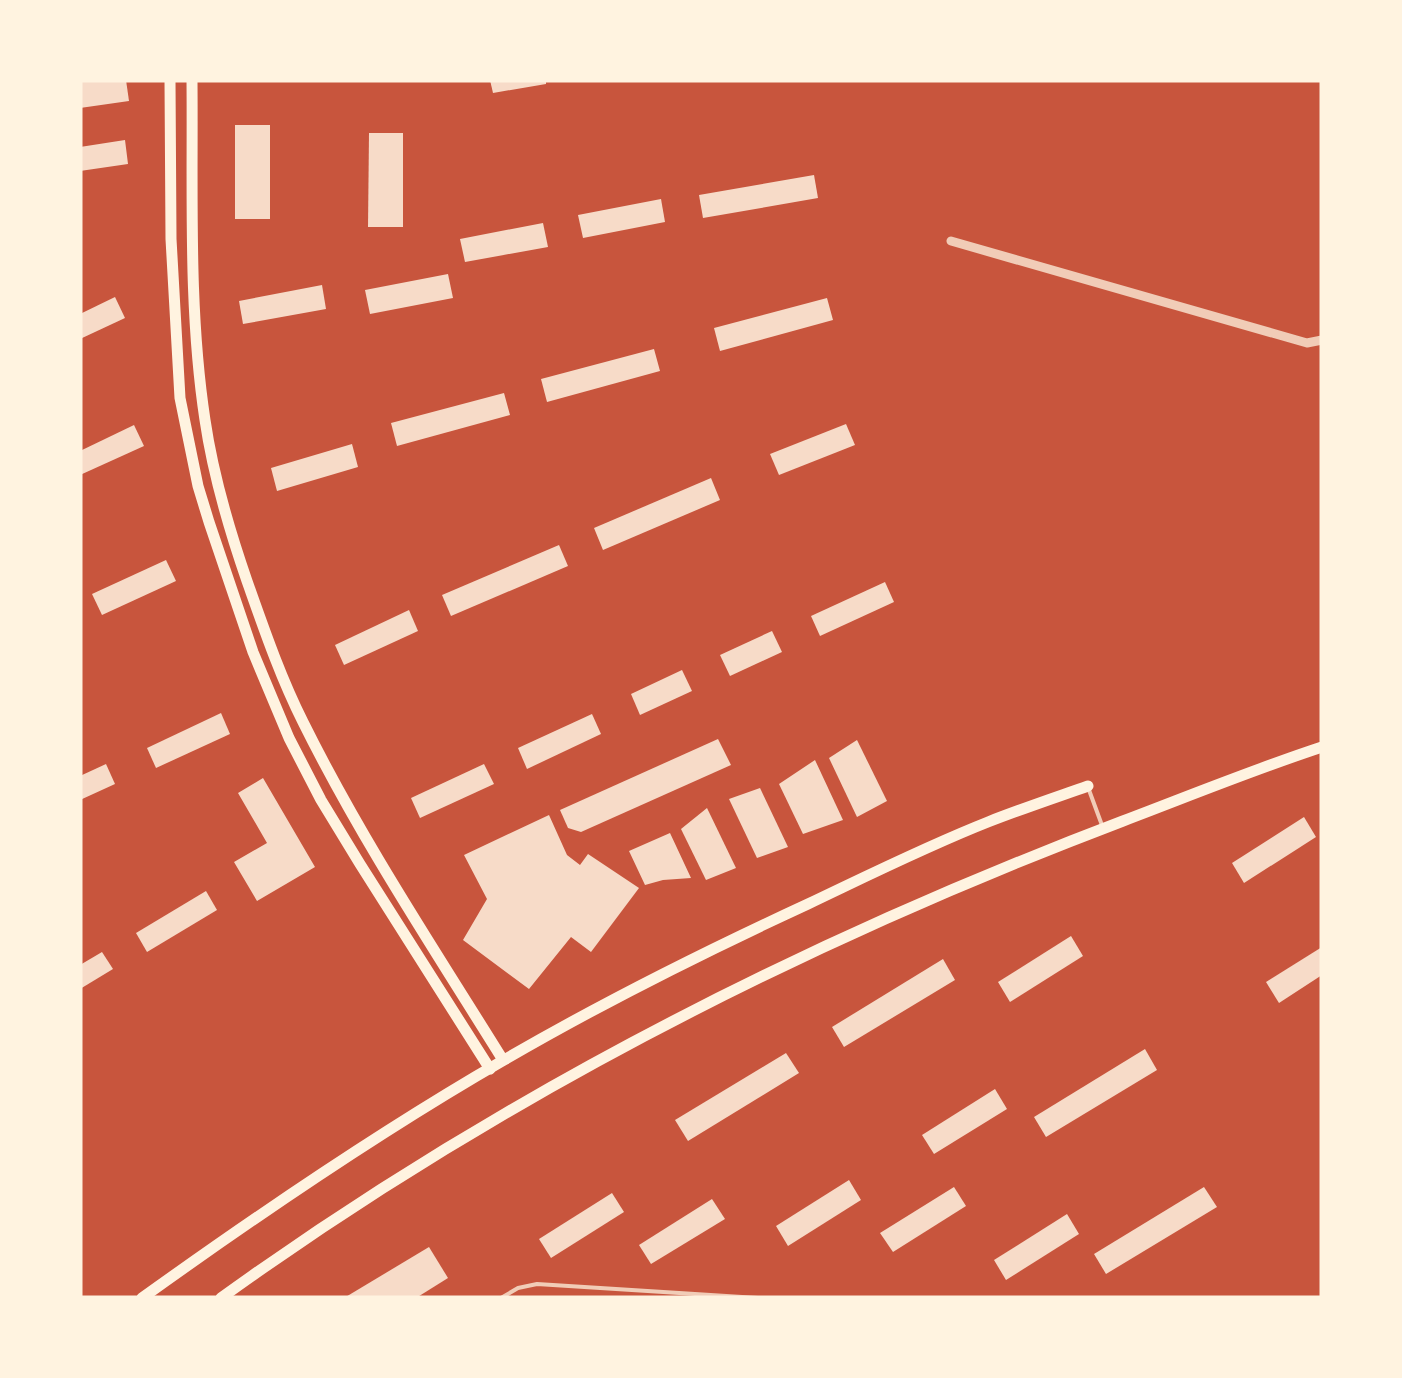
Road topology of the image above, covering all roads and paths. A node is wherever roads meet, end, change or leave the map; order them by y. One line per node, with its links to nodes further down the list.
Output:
1 (170, 80): 9 (main road)
2 (192, 80): 8 (main road)
3 (951, 241): 4 (street)
4 (1322, 340)
5 (1322, 748): 7 (main road)
6 (1088, 786): 7 (lane); 8 (main road)
7 (1103, 828): 11 (main road)
8 (503, 1060): 9 (main road)
9 (490, 1069): 10 (main road)
10 (142, 1298)
11 (222, 1298)
12 (501, 1298): 13 (lane)
13 (758, 1298)

